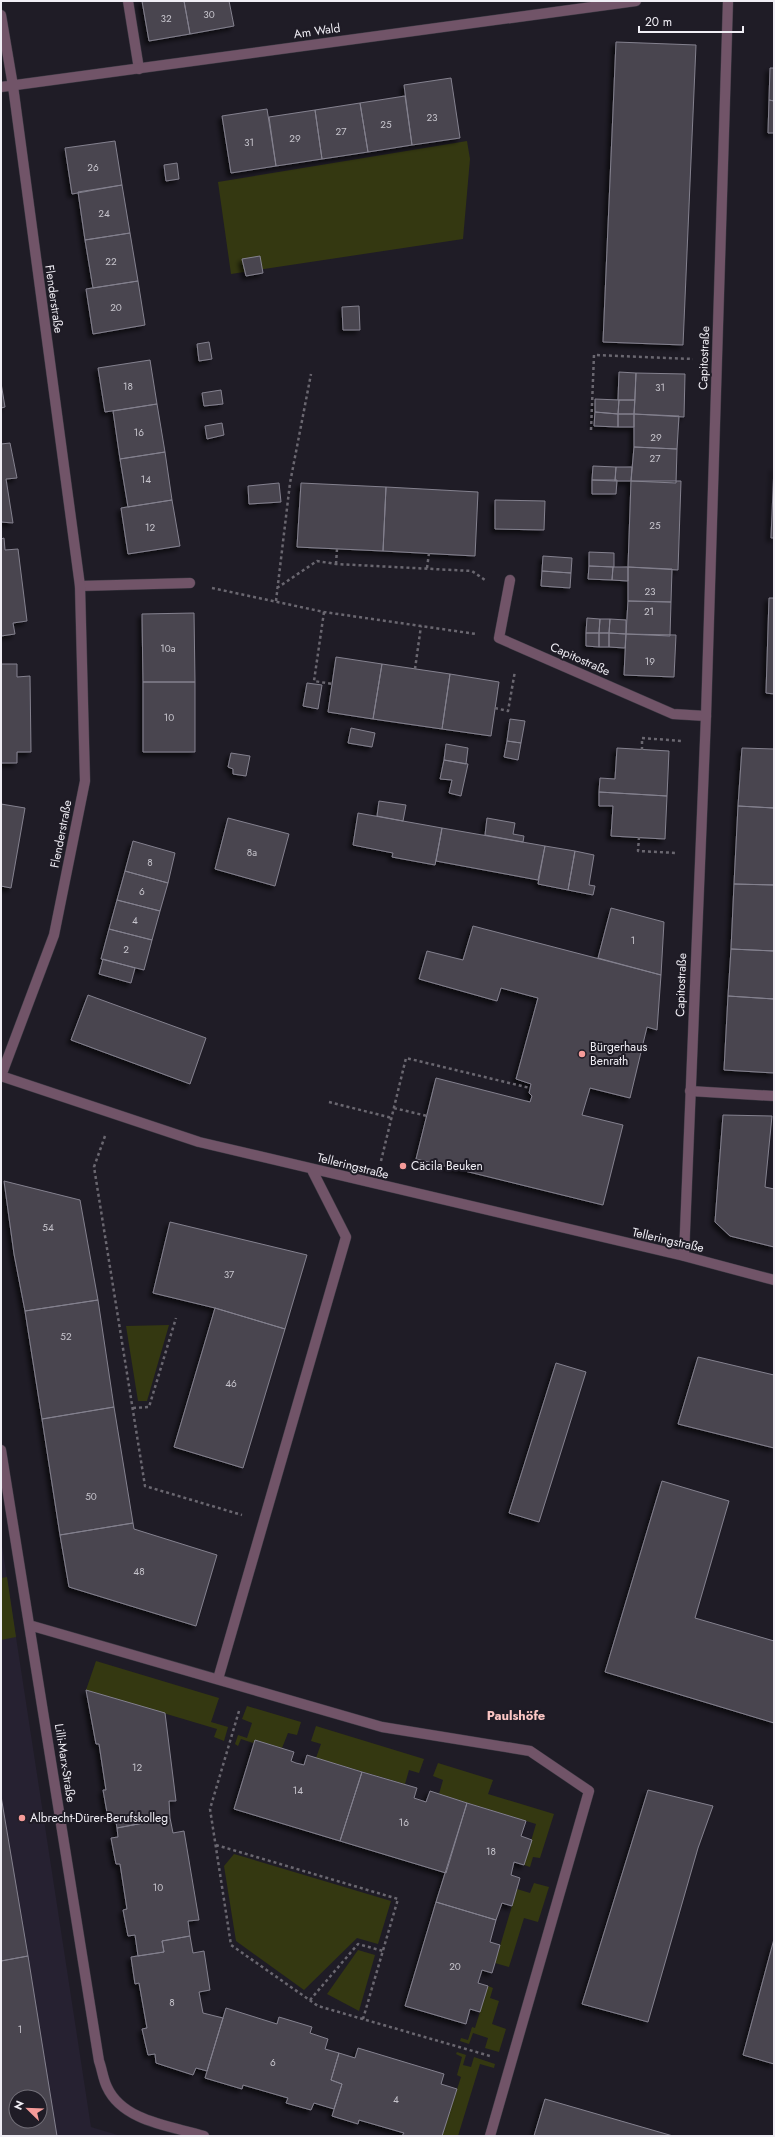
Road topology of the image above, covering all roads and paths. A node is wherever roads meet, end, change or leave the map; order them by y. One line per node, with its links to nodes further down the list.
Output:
1 (128, 1): 5 (street)
2 (636, 1): 5 (street, Am Wald)
3 (728, 1): 8 (street, Capitostraße)
4 (1, 15): 6 (street, Flenderstraße)
5 (139, 69): 6 (street, Am Wald)
6 (13, 86): 7 (street, Am Wald); 17 (street, Flenderstraße)
7 (1, 87)
8 (717, 360): 10 (path); 28 (street, Capitostraße)
9 (310, 374): 18 (path)
10 (591, 430)
11 (337, 549): 13 (path)
12 (429, 554): 14 (path)
13 (336, 564): 14 (path); 18 (path)
14 (427, 568): 19 (path)
15 (510, 580): 19 (street)
16 (190, 583): 17 (street); 20 (path)
17 (80, 586): 33 (street, Flenderstraße)
18 (277, 588): 20 (path)
19 (507, 596): 23 (street)
20 (276, 601): 21 (path)
21 (324, 612): 22 (path); 26 (path)
22 (422, 626): 23 (path); 25 (path)
23 (499, 638): 24 (street, Capitostraße)
24 (519, 646): 27 (path); 28 (street, Capitostraße)
25 (415, 669)
26 (332, 684)
27 (495, 708)
28 (706, 716): 29 (street, Capitostraße)
29 (704, 743): 30 (path); 32 (street, Capitostraße)
30 (642, 750)
31 (639, 837): 32 (path)
32 (700, 855): 35 (street, Capitostraße)
33 (1, 1076): 39 (street, Telleringstraße)
34 (530, 1088): 38 (path)
35 (690, 1092): 36 (street); 44 (street, Capitostraße)
36 (774, 1096)
37 (329, 1102): 41 (path)
38 (394, 1108): 40 (path); 41 (path)
39 (114, 1114): 42 (street, Telleringstraße); 47 (path)
40 (427, 1116)
41 (392, 1118): 43 (path)
42 (312, 1170): 43 (street, Telleringstraße); 49 (street)
43 (377, 1186): 44 (street, Telleringstraße)
44 (684, 1256): 45 (street, Telleringstraße)
45 (774, 1280)
46 (176, 1318): 47 (path)
47 (133, 1408): 49 (path)
48 (1, 1450): 50 (street, Lilli-Marx-Straße)
49 (264, 1522): 51 (street)
50 (29, 1624): 51 (street); 58 (street, Lilli-Marx-Straße)
51 (218, 1680): 52 (street)
52 (246, 1688): 53 (path); 57 (street)
53 (216, 1845): 54 (path); 55 (path)
54 (383, 1951): 55 (path); 56 (path)
55 (310, 2000): 56 (path)
56 (363, 2019): 57 (path)
57 (511, 2062): 59 (street)
58 (204, 2136)
59 (490, 2136)

